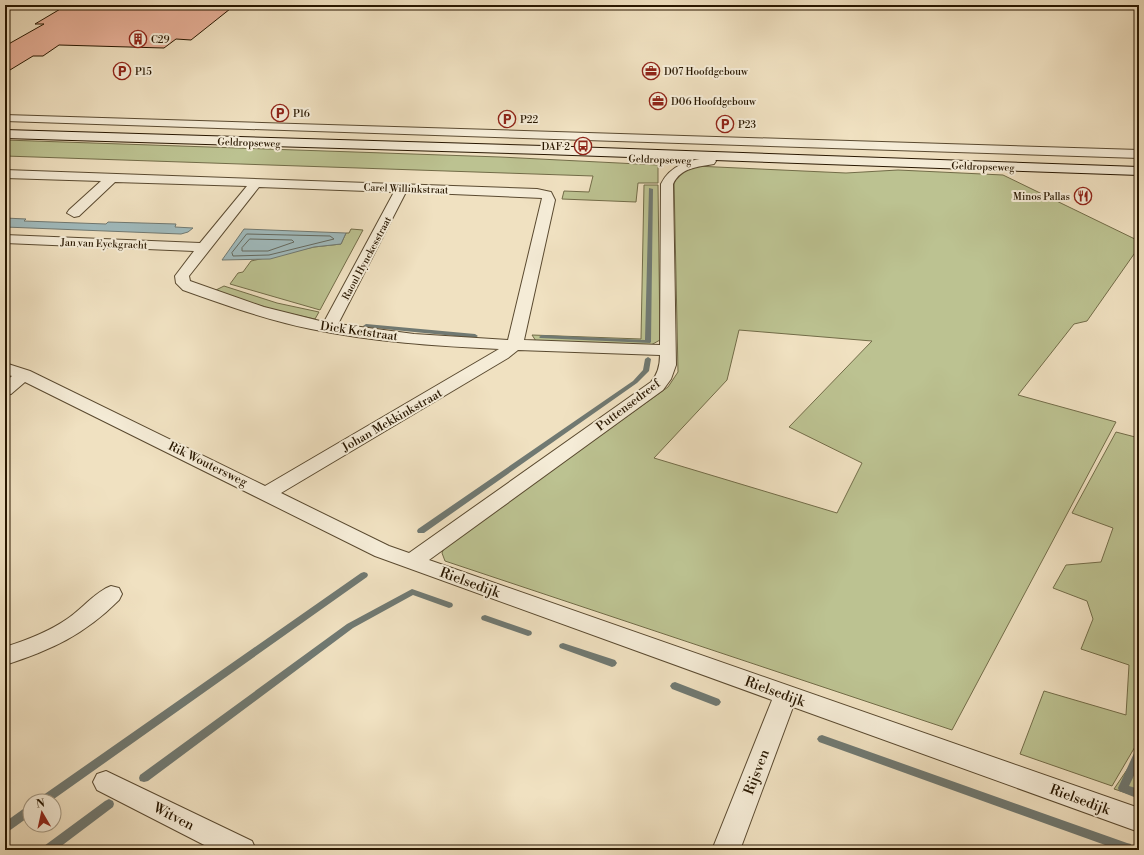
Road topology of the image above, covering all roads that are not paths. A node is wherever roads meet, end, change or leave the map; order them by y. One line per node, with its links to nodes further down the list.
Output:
1 (5, 118): 4 (street)
2 (5, 134): 3 (main road, Geldropseweg)
3 (494, 149): 5 (main road, Geldropseweg); 6 (main road, Geldropseweg)
4 (1139, 154)
5 (710, 161): 6 (main road, Geldropseweg); 17 (street, Puttensedreef)
6 (827, 161): 7 (main road, Geldropseweg)
7 (1139, 171)
8 (5, 174): 9 (street, Carel Willinkstraat)
9 (112, 178): 10 (street, Carel Willinkstraat); 12 (street)
10 (256, 183): 11 (street, Carel Willinkstraat); 14 (street, Dick Ketstraat)
11 (402, 188): 15 (street, Raoul Hynckesstraat); 16 (street, Carel Willinkstraat)
12 (74, 213)
13 (5, 239): 14 (street, Jan van Eyckgracht)
14 (204, 247): 15 (street, Dick Ketstraat)
15 (329, 328): 16 (street, Dick Ketstraat)
16 (516, 344): 17 (street, Dick Ketstraat); 21 (street, Johan Mekkinkstraat)
17 (668, 350): 22 (street, Puttensedreef)
18 (5, 368): 19 (street, Rik Woutersweg)
19 (24, 374): 20 (street); 21 (street, Rik Woutersweg)
20 (5, 390)
21 (267, 493): 22 (street, Rik Woutersweg)
22 (412, 561): 25 (street, Rielsedijk)
23 (111, 594): 24 (street)
24 (5, 656)
25 (786, 695): 27 (street, Rielsedijk); 29 (street, Rijsven)
26 (106, 782): 28 (street, Witven)
27 (1139, 820)
28 (242, 850)
29 (726, 850)

